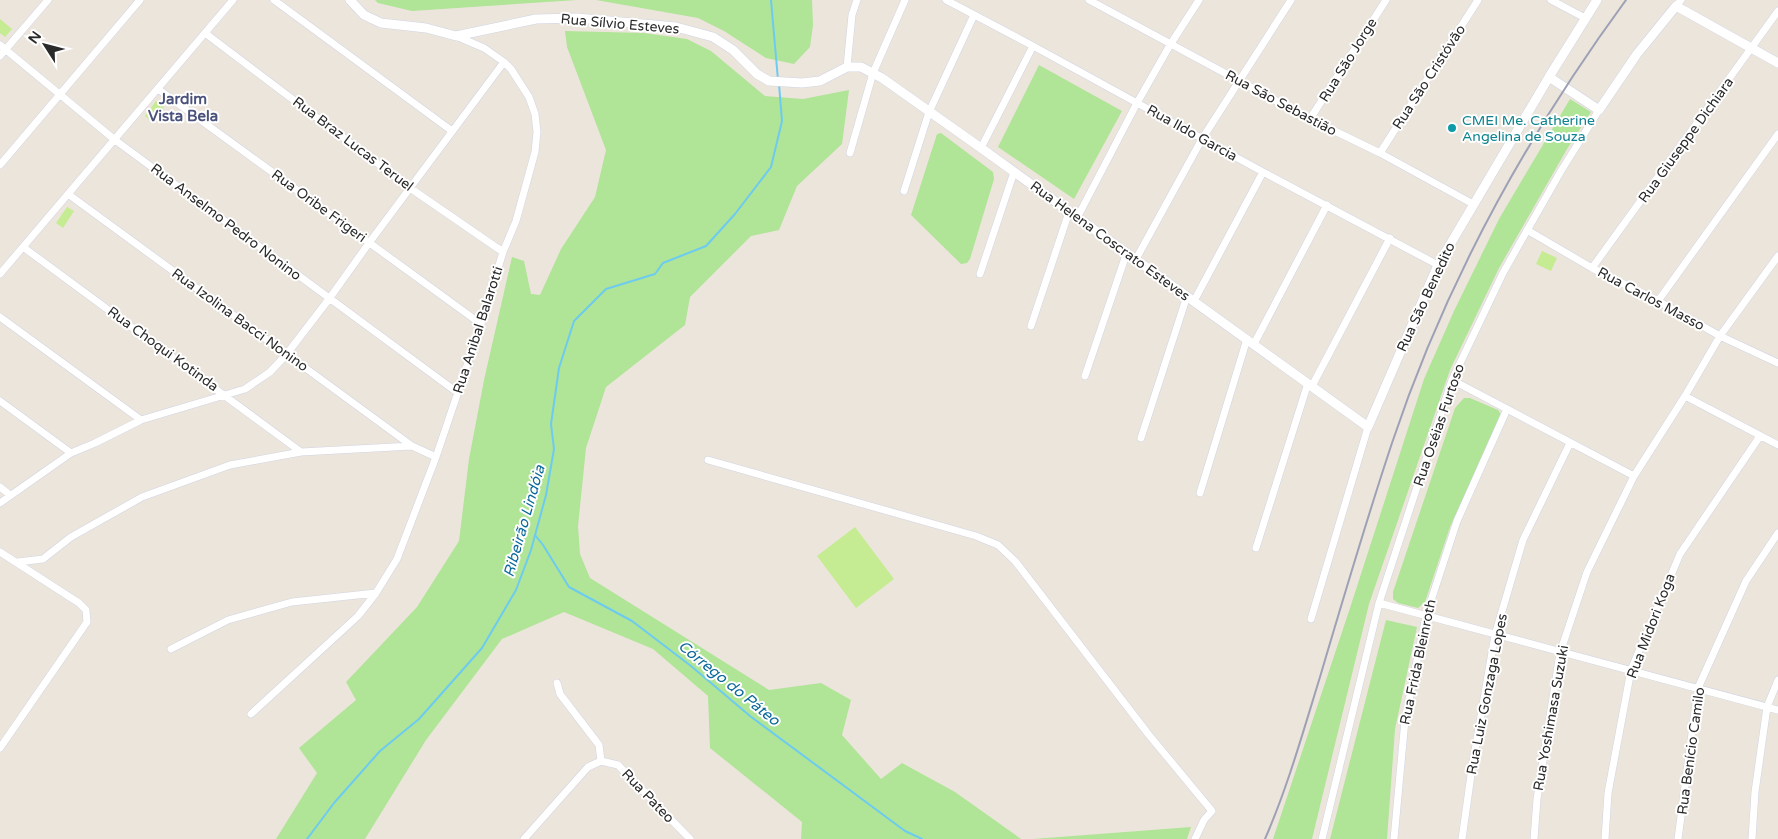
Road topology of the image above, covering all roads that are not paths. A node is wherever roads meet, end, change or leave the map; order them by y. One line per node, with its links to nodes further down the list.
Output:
1 (48, 0): 25 (street)
2 (140, 0): 35 (street)
3 (233, 0): 21 (street)
4 (274, 0): 40 (street)
5 (350, 0): 22 (street, Rua Anibal Balarotti)
6 (857, 0): 30 (street)
7 (905, 0): 31 (street)
8 (946, 0): 19 (street, Rua Ildo Garcia)
9 (1089, 0): 16 (street, Rua São Sebastião)
10 (1199, 0): 23 (street)
11 (1292, 0): 33 (street)
12 (1386, 0): 39 (street, Rua São Jorge)
13 (1478, 0): 46 (street, Rua São Cristóvão)
14 (1551, 0): 20 (street)
15 (1597, 0): 20 (street, Rua São Benedito)
16 (1103, 3): 23 (street, Rua São Sebastião)
17 (1678, 3): 26 (street); 37 (street, Rua Oséias Furtoso)
18 (1778, 10): 26 (street, Rua Giuseppe Dichiara)
19 (974, 15): 24 (street, Rua Ildo Garcia); 38 (street)
20 (1585, 18): 32 (street, Rua São Benedito)
21 (206, 33): 34 (street); 50 (street, Rua Braz Lucas Teruel)
22 (456, 36): 28 (street, Rua Anibal Balarotti); 30 (street, Rua Sílvio Esteves)
23 (1170, 45): 33 (street, Rua São Sebastião); 36 (street)
24 (1033, 46): 36 (street, Rua Ildo Garcia); 44 (street)
25 (3, 47): 27 (street); 35 (street, Rua Anselmo Pedro Nonino)
26 (1751, 49): 29 (street); 65 (street, Rua Giuseppe Dichiara)
27 (0, 56)
28 (504, 62): 40 (street); 60 (street, Rua Anibal Balarotti)
29 (1778, 63)
30 (847, 67): 31 (street, Rua Helena Coscrato Esteves)
31 (873, 73): 38 (street, Rua Helena Coscrato Esteves); 45 (street)
32 (1549, 77): 37 (street); 53 (street, Rua São Benedito)
33 (1239, 81): 39 (street, Rua São Sebastião); 42 (street)
34 (158, 89): 43 (street); 58 (street, Rua Oribe Frigeri)
35 (60, 95): 43 (street, Rua Anselmo Pedro Nonino); 47 (street)
36 (1137, 103): 42 (street, Rua Ildo Garcia); 55 (street)
37 (1600, 110): 56 (street, Rua Oséias Furtoso)
38 (929, 112): 44 (street, Rua Helena Coscrato Esteves); 51 (street)
39 (1310, 119): 46 (street, Rua São Sebastião)
40 (452, 131): 50 (street)
41 (1778, 134): 70 (street)
42 (1202, 139): 49 (street, Rua Ildo Garcia); 63 (street)
43 (115, 140): 52 (street); 68 (street, Rua Anselmo Pedro Nonino)
44 (981, 148): 48 (street, Rua Helena Coscrato Esteves)
45 (850, 152)
46 (1380, 153): 53 (street, Rua São Sebastião)
47 (0, 165)
48 (1014, 172): 55 (street, Rua Helena Coscrato Esteves); 67 (street)
49 (1263, 172): 54 (street, Rua Ildo Garcia); 69 (street)
50 (410, 188): 58 (street); 60 (street, Rua Braz Lucas Teruel)
51 (904, 191)
52 (68, 194): 59 (street); 76 (street, Rua Izolina Bacci Nonino)
53 (1473, 204): 64 (street, Rua São Benedito)
54 (1327, 205): 57 (street, Rua Ildo Garcia); 75 (street)
55 (1073, 215): 61 (street, Rua Helena Coscrato Esteves); 73 (street)
56 (1527, 230): 65 (street, Rua Carlos Masso); 79 (street, Rua Oséias Furtoso)
57 (1390, 238): 64 (street, Rua Ildo Garcia); 80 (street)
58 (369, 243): 68 (street); 72 (street, Rua Oribe Frigeri)
59 (23, 247): 66 (street); 82 (street, Rua Choqui Kotinda)
60 (503, 252): 72 (street, Rua Anibal Balarotti)
61 (1127, 252): 63 (street, Rua Helena Coscrato Esteves); 78 (street)
62 (1778, 256): 74 (street, Rua Yoshimasa Suzuki)
63 (1136, 259): 69 (street, Rua Helena Coscrato Esteves)
64 (1438, 265): 87 (street, Rua São Benedito)
65 (1592, 268): 70 (street, Rua Carlos Masso)
66 (0, 274)
67 (980, 274)
68 (329, 299): 76 (street); 81 (street, Rua Anselmo Pedro Nonino)
69 (1190, 299): 75 (street, Rua Helena Coscrato Esteves); 89 (street)
70 (1658, 301): 74 (street, Rua Carlos Masso)
71 (0, 317): 86 (street)
72 (481, 324): 81 (street, Rua Anibal Balarotti)
73 (1031, 326)
74 (1720, 336): 77 (street, Rua Carlos Masso); 83 (street, Rua Yoshimasa Suzuki)
75 (1251, 341): 80 (street, Rua Helena Coscrato Esteves); 99 (street)
76 (286, 354): 82 (street); 92 (street, Rua Izolina Bacci Nonino)
77 (1778, 363)
78 (1085, 376)
79 (1452, 380): 85 (street); 107 (street, Rua Oséias Furtoso)
80 (1310, 385): 87 (street, Rua Helena Coscrato Esteves); 103 (street)
81 (458, 393): 95 (street, Rua Anibal Balarotti)
82 (226, 395): 86 (street); 93 (street, Rua Choqui Kotinda)
83 (1685, 396): 88 (street); 97 (street, Rua Yoshimasa Suzuki)
84 (0, 401): 94 (street)
85 (1507, 410): 90 (street); 108 (street, Rua Frida Bleinroth)
86 (141, 420): 94 (street)
87 (1368, 427): 109 (street, Rua São Benedito)
88 (1760, 436): 91 (street); 113 (street, Rua Midori Koga)
89 (1141, 438)
90 (1570, 443): 97 (street); 110 (street, Rua Luiz Gonzaga Lopes)
91 (1778, 445)
92 (412, 446): 93 (street); 95 (street, Rua Izolina Bacci Nonino)
93 (302, 452): 105 (street)
94 (71, 453): 100 (street)
95 (436, 457): 106 (street, Rua Anibal Balarotti)
96 (708, 460): 124 (street)
97 (1634, 476): 112 (street, Rua Yoshimasa Suzuki)
98 (0, 487): 100 (street)
99 (1200, 493)
100 (10, 495): 101 (street)
101 (0, 503)
102 (1778, 533): 116 (street, Rua Benício Camilo)
103 (1256, 548)
104 (0, 552): 105 (street)
105 (18, 562): 120 (street)
106 (376, 592): 111 (street); 119 (street, Rua Anibal Balarotti)
107 (1379, 603): 108 (street); 125 (street, Rua Oséias Furtoso)
108 (1426, 616): 110 (street); 126 (street, Rua Frida Bleinroth)
109 (1310, 619)
110 (1495, 635): 112 (street); 127 (street, Rua Luiz Gonzaga Lopes)
111 (171, 649)
112 (1560, 652): 113 (street); 128 (street, Rua Yoshimasa Suzuki)
113 (1631, 670): 116 (street); 129 (street, Rua Midori Koga)
114 (1778, 680): 117 (street)
115 (557, 683): 121 (street)
116 (1698, 688): 117 (street); 130 (street, Rua Benício Camilo)
117 (1767, 707): 118 (street); 131 (street)
118 (1778, 710)
119 (251, 714)
120 (0, 748)
121 (601, 761): 122 (street); 123 (street, Rua Pateo)
122 (524, 839)
123 (690, 839)
124 (1195, 839)
125 (1322, 839)
126 (1394, 839)
127 (1462, 839)
128 (1534, 839)
129 (1605, 839)
130 (1678, 839)
131 (1752, 839)

